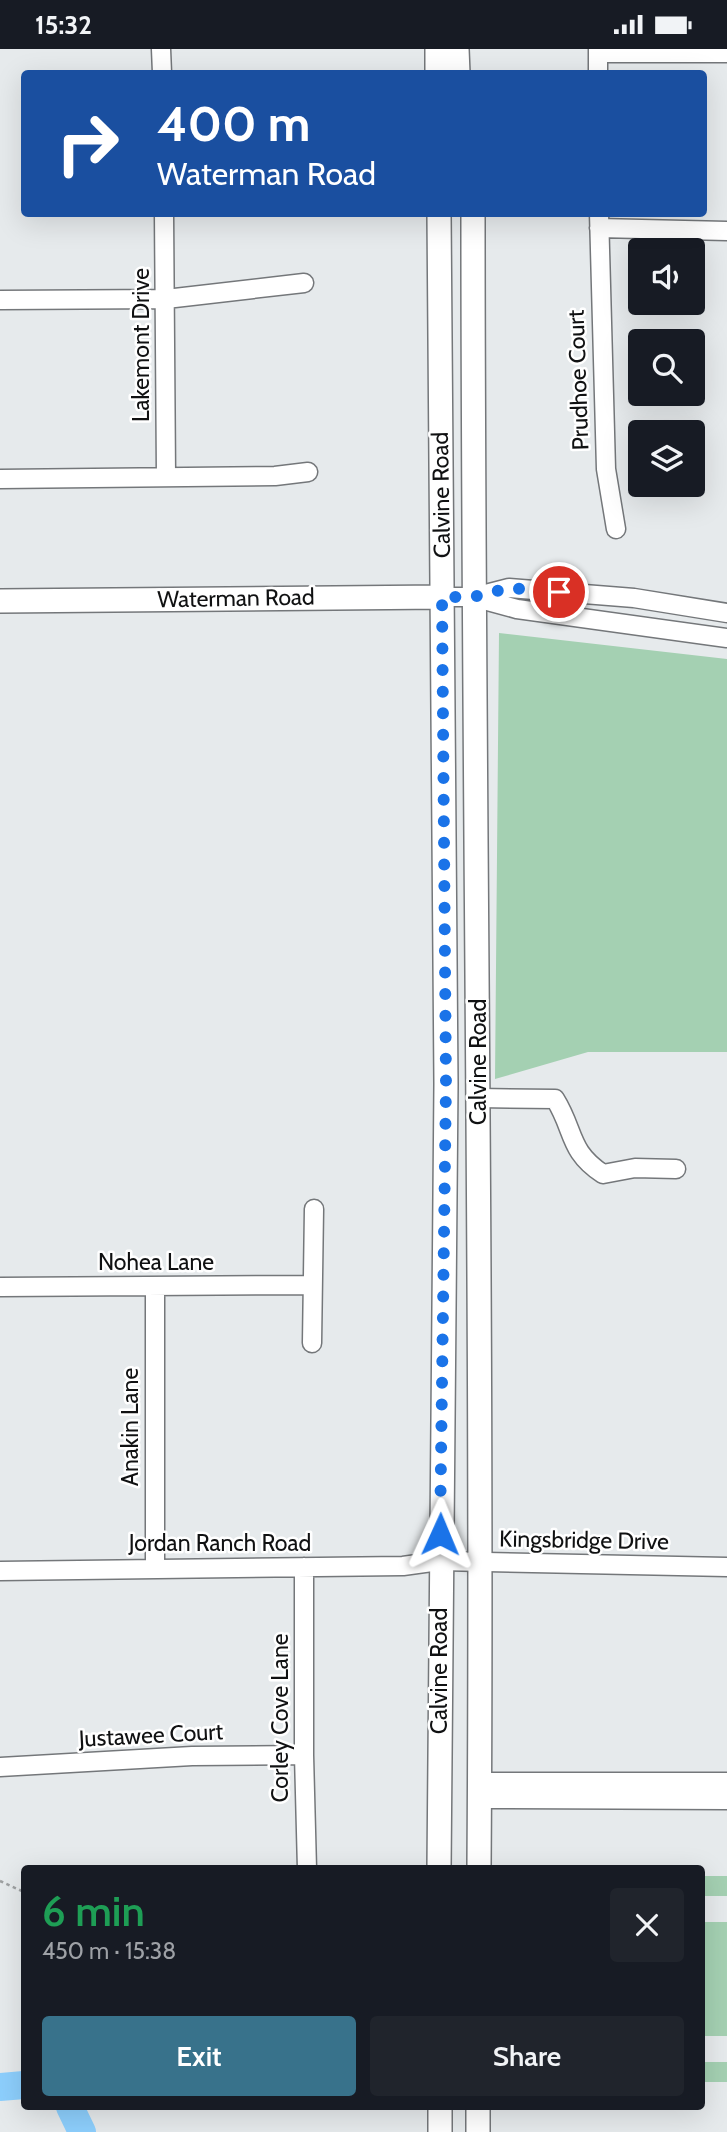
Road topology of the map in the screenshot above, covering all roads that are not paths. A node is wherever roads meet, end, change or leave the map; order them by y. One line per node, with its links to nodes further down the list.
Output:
1 (162, 49): 7 (street)
2 (437, 49): 8 (main road)
3 (457, 49): 9 (main road)
4 (473, 49): 10 (main road)
5 (598, 51): 6 (street); 11 (street)
6 (727, 53)
7 (162, 70)
8 (437, 70)
9 (458, 70)
10 (473, 70)
11 (598, 70)
12 (164, 217): 18 (street, Lakemont Drive)
13 (439, 217): 24 (main road, Calvine Road)
14 (473, 217): 25 (main road, Calvine Road)
15 (599, 221): 16 (street); 23 (street, Prudhoe Court)
16 (727, 231)
17 (304, 283): 18 (street)
18 (166, 299): 19 (street); 21 (street, Lakemont Drive)
19 (0, 300)
20 (308, 472): 21 (street)
21 (166, 476): 22 (street)
22 (0, 479)
23 (616, 529)
24 (442, 597): 25 (street, Waterman Road); 26 (main road, Waterman Road); 36 (main road, Calvine Road)
25 (473, 597): 27 (street, Waterman Road); 28 (street, Waterman Road); 29 (main road, Calvine Road)
26 (0, 601)
27 (727, 613)
28 (727, 638)
29 (478, 1098): 30 (street); 37 (main road, Calvine Road)
30 (676, 1169)
31 (314, 1209): 32 (street)
32 (312, 1285): 34 (street, Nohea Lane); 35 (street)
33 (0, 1287): 34 (street, Nohea Lane)
34 (155, 1287): 40 (street, Anakin Lane)
35 (312, 1343)
36 (439, 1561): 37 (street, Kingsbridge Drive); 38 (street, Jordan Ranch Road); 48 (main road, Calvine Road)
37 (482, 1563): 39 (street, Kingsbridge Drive); 45 (main road, Calvine Road)
38 (304, 1567): 40 (street, Jordan Ranch Road); 42 (street, Corley Cove Lane)
39 (727, 1567)
40 (155, 1568): 41 (street, Jordan Ranch Road)
41 (0, 1571)
42 (304, 1755): 43 (street, Justawee Court); 47 (street, Corley Cove Lane)
43 (0, 1767)
44 (727, 1782): 45 (street)
45 (480, 1790): 46 (street); 49 (main road, Calvine Road)
46 (727, 1800)
47 (307, 1865)
48 (439, 1865)
49 (480, 1865)
50 (440, 2110): 53 (main road)
51 (454, 2110): 54 (main road)
52 (478, 2110): 55 (main road)
53 (440, 2132)
54 (454, 2132)
55 (478, 2132)

